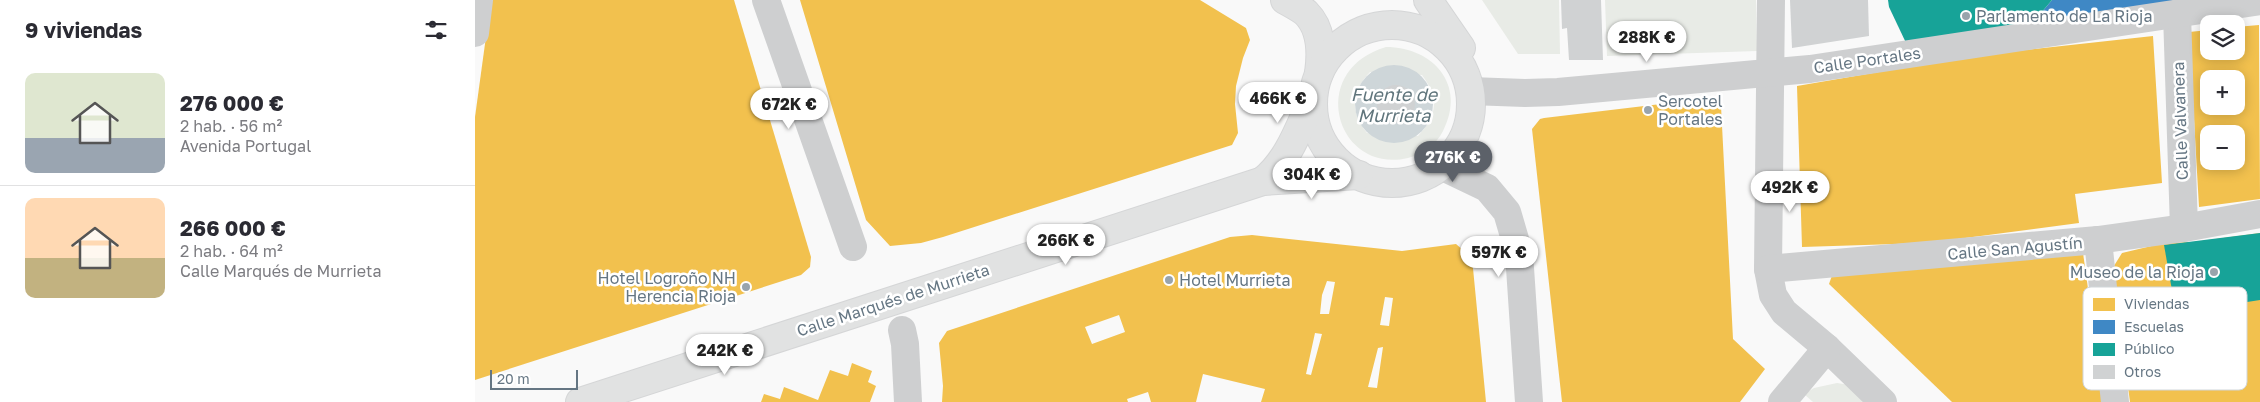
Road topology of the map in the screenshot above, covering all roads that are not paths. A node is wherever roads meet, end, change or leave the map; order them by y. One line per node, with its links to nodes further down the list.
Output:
1 (479, 0): 8 (street)
2 (766, 0): 18 (street)
3 (1428, 0): 10 (main road)
4 (1771, 0): 9 (street)
5 (2260, 1): 7 (street, Calle Portales)
6 (1296, 6): 11 (main road)
7 (2177, 14): 9 (street, Calle Portales); 16 (street, Calle Valvanera)
8 (475, 33)
9 (1771, 73): 10 (street, Calle Portales); 19 (street)
10 (1469, 83): 11 (main road); 12 (main road)
11 (1316, 85): 13 (main road); 14 (main road, Calle Marqués de Murrieta)
12 (1441, 166): 13 (main road); 25 (street)
13 (1359, 175): 14 (main road, Calle Marqués de Murrieta)
14 (1263, 181): 23 (main road, Calle Marqués de Murrieta)
15 (2260, 214): 16 (street, Calle San Agustín)
16 (2184, 228): 17 (street, Calle San Agustín)
17 (2098, 240): 19 (street, Calle San Agustín); 20 (street)
18 (853, 247)
19 (1768, 269): 22 (street)
20 (2103, 287)
21 (902, 330): 24 (street)
22 (1827, 348): 26 (street); 27 (street)
23 (580, 402)
24 (908, 402)
25 (1529, 402)
26 (1782, 402)
27 (1883, 402)

